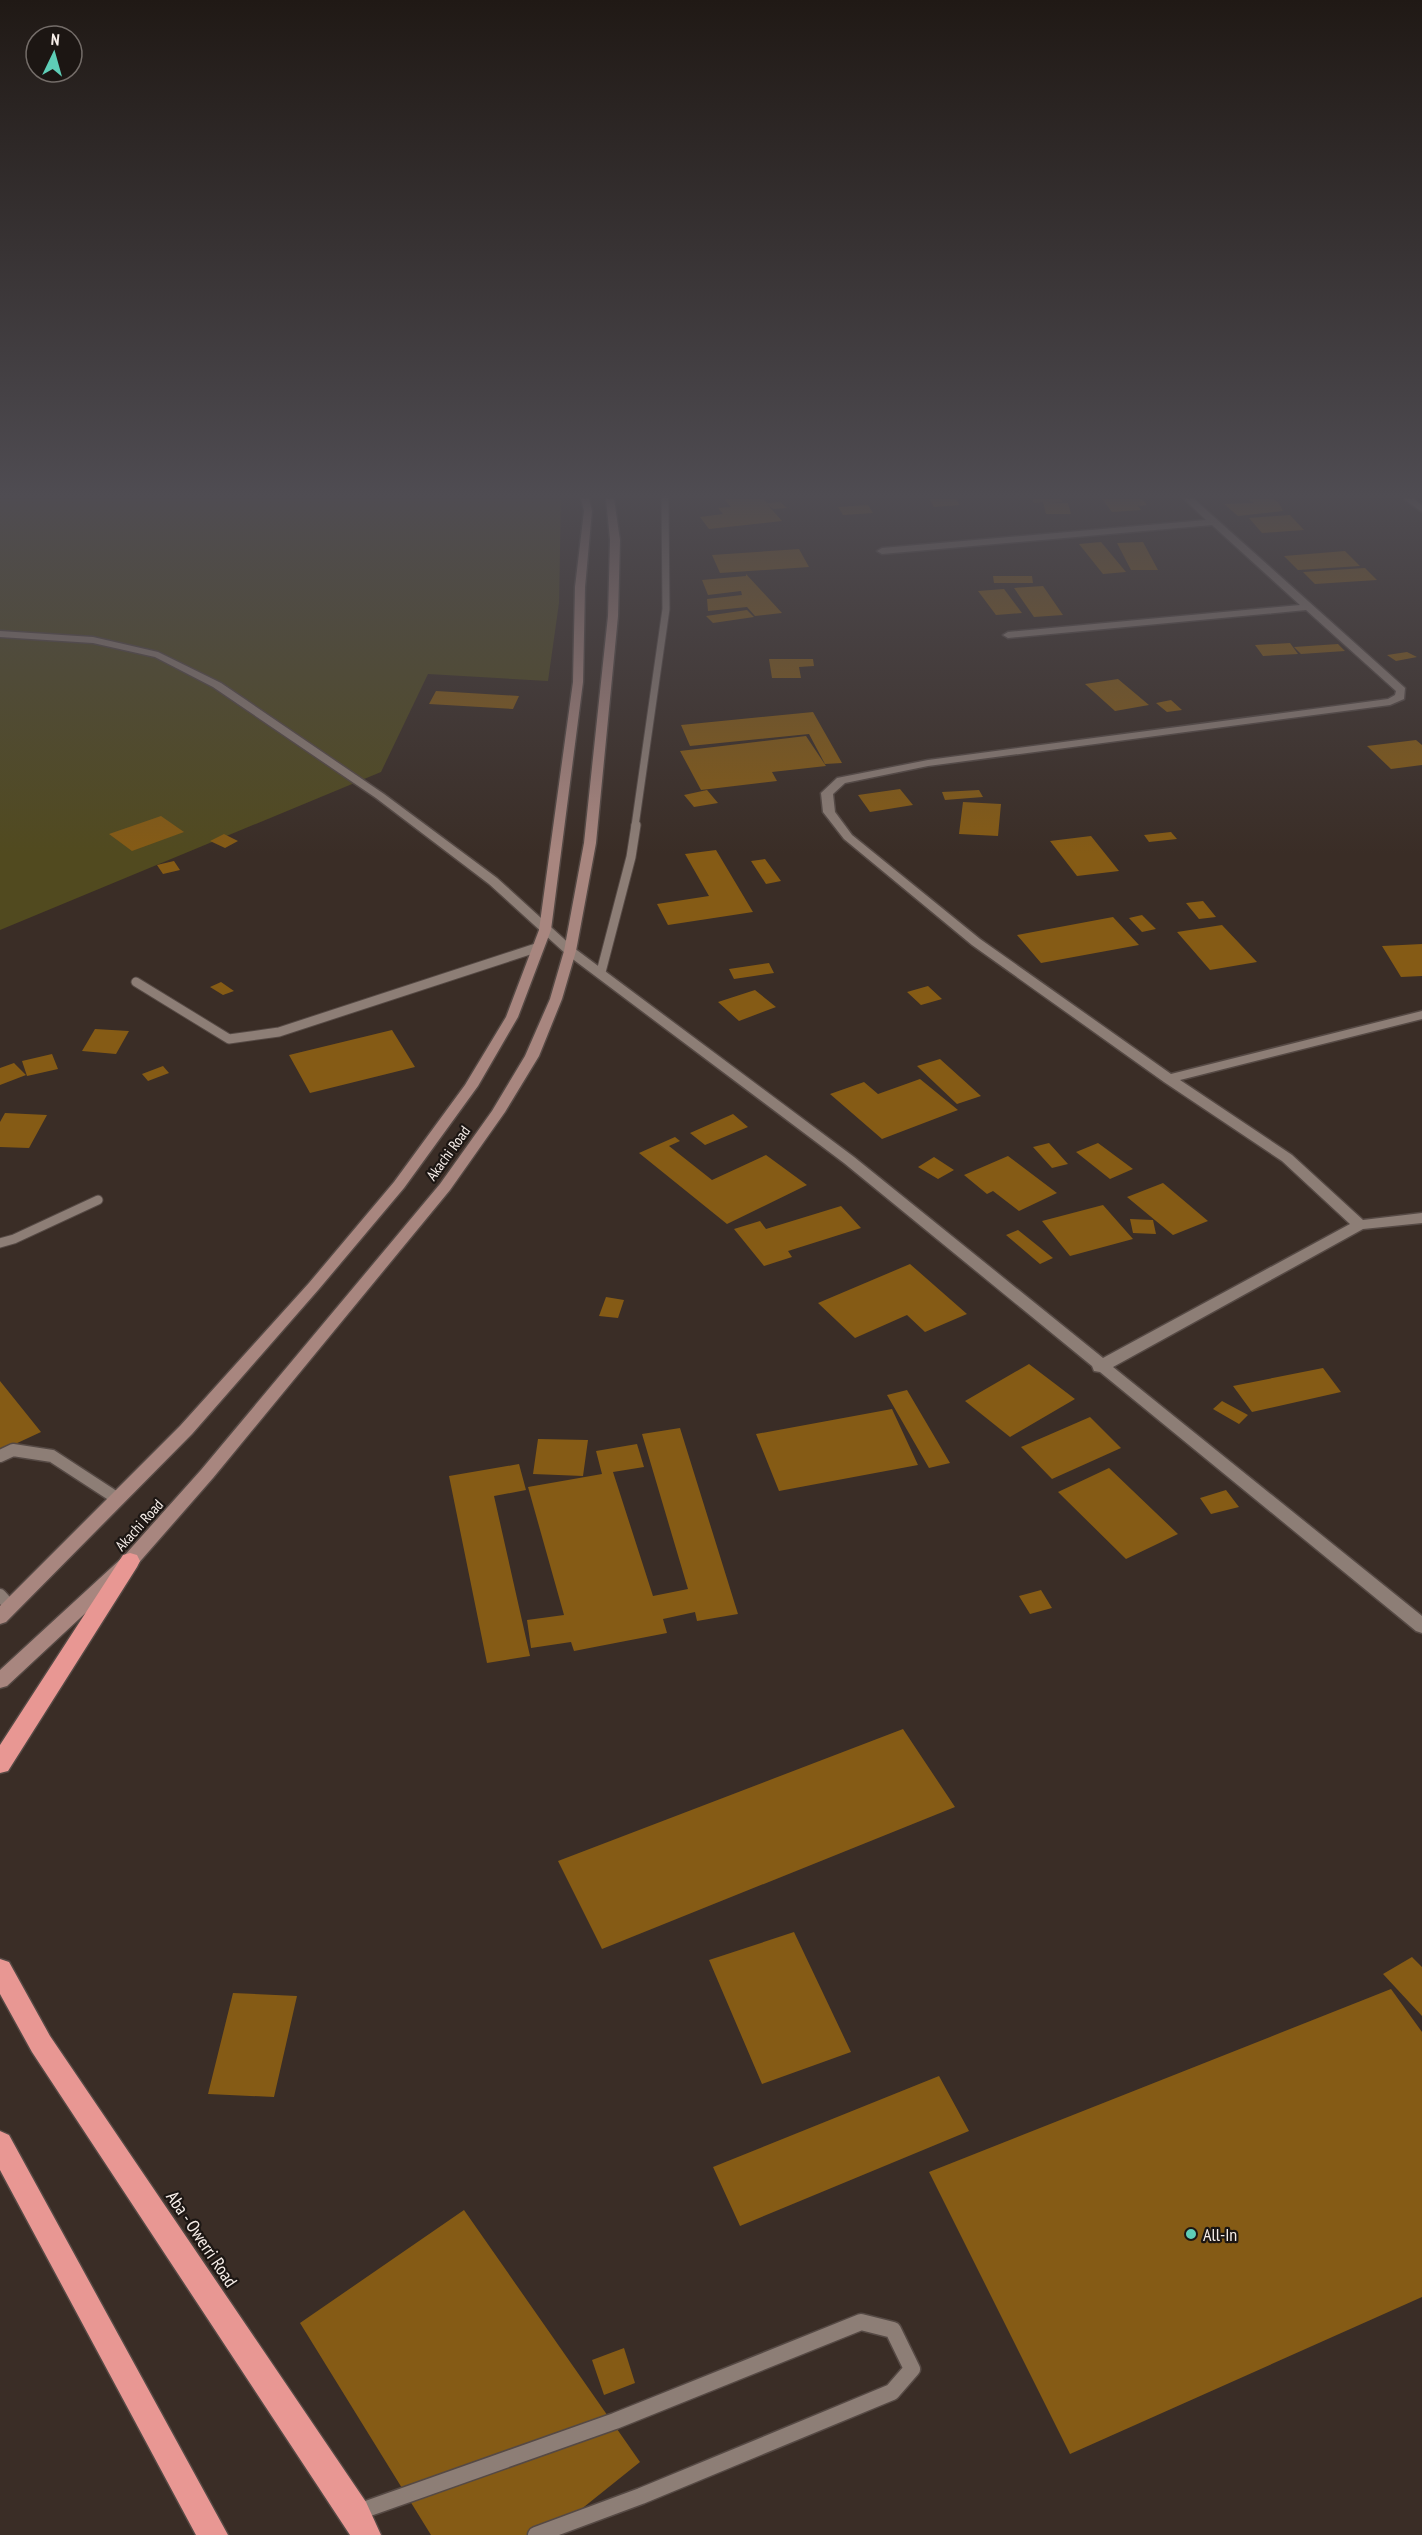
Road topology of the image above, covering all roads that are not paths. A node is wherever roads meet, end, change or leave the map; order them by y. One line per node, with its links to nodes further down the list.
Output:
1 (579, 617): 8 (main road, Akachi Road)
2 (613, 617): 10 (main road, Akachi Road)
3 (665, 617): 11 (lane)
4 (1198, 617): 7 (street)
5 (1320, 617): 14 (street)
6 (0, 634): 8 (street)
7 (1008, 635)
8 (545, 930): 9 (main road, Akachi Road); 10 (street)
9 (539, 947): 12 (lane); 21 (main road, Akachi Road)
10 (570, 951): 11 (street); 22 (main road, Akachi Road)
11 (601, 972): 19 (street)
12 (136, 982)
13 (1422, 1015): 14 (street)
14 (1169, 1079): 17 (street)
15 (98, 1200): 18 (lane)
16 (1422, 1218): 17 (street)
17 (1360, 1225): 19 (street)
18 (0, 1243)
19 (1100, 1366): 26 (street)
20 (0, 1456): 21 (lane)
21 (118, 1499): 24 (main road, Akachi Road)
22 (130, 1561): 27 (main road, Akachi Road); 28 (highway)
23 (0, 1595): 24 (lane)
24 (10, 1606): 25 (main road, Akachi Road)
25 (0, 1617)
26 (1422, 1626)
27 (0, 1681)
28 (0, 1764)
29 (0, 1970): 31 (highway, Aba - Owerri Road)
30 (0, 2144): 32 (highway)
31 (360, 2524): 33 (lane)
32 (213, 2535)
33 (536, 2535)

